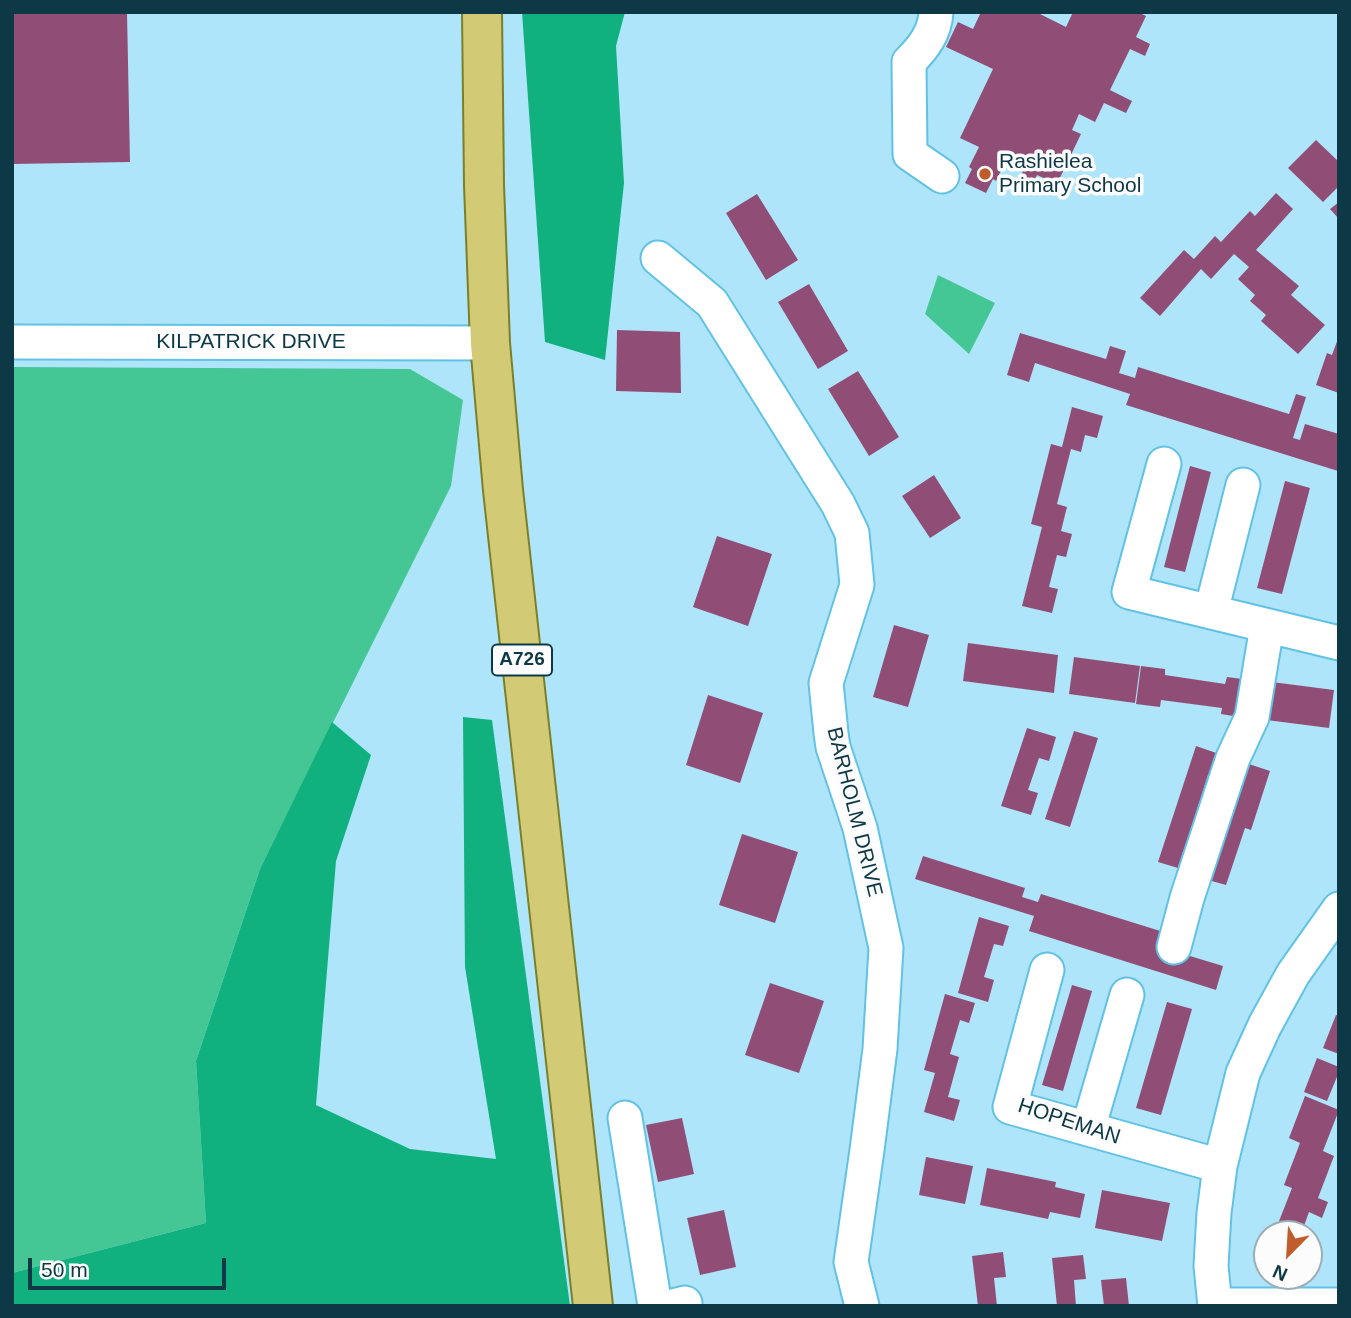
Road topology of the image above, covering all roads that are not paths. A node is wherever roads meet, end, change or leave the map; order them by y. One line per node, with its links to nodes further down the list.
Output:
1 (482, 12): 6 (main road, A726)
2 (936, 12): 3 (street)
3 (942, 176)
4 (658, 258): 22 (street, BARHOLM DRIVE)
5 (12, 342): 6 (street, KILPATRICK DRIVE)
6 (490, 343): 21 (main road, A726)
7 (1164, 464): 9 (street)
8 (1243, 485): 9 (street)
9 (1210, 612): 10 (street)
10 (1266, 626): 11 (street); 13 (street)
11 (1339, 643)
12 (1339, 909): 18 (street)
13 (1174, 947)
14 (1046, 970): 17 (street, HOPEMAN)
15 (1127, 995): 17 (street)
16 (625, 1118): 19 (street)
17 (1088, 1129): 18 (street, HOPEMAN)
18 (1220, 1166): 23 (street)
19 (671, 1305)
20 (1339, 1305): 23 (street)
21 (593, 1306)
22 (862, 1306)
23 (1214, 1306)

